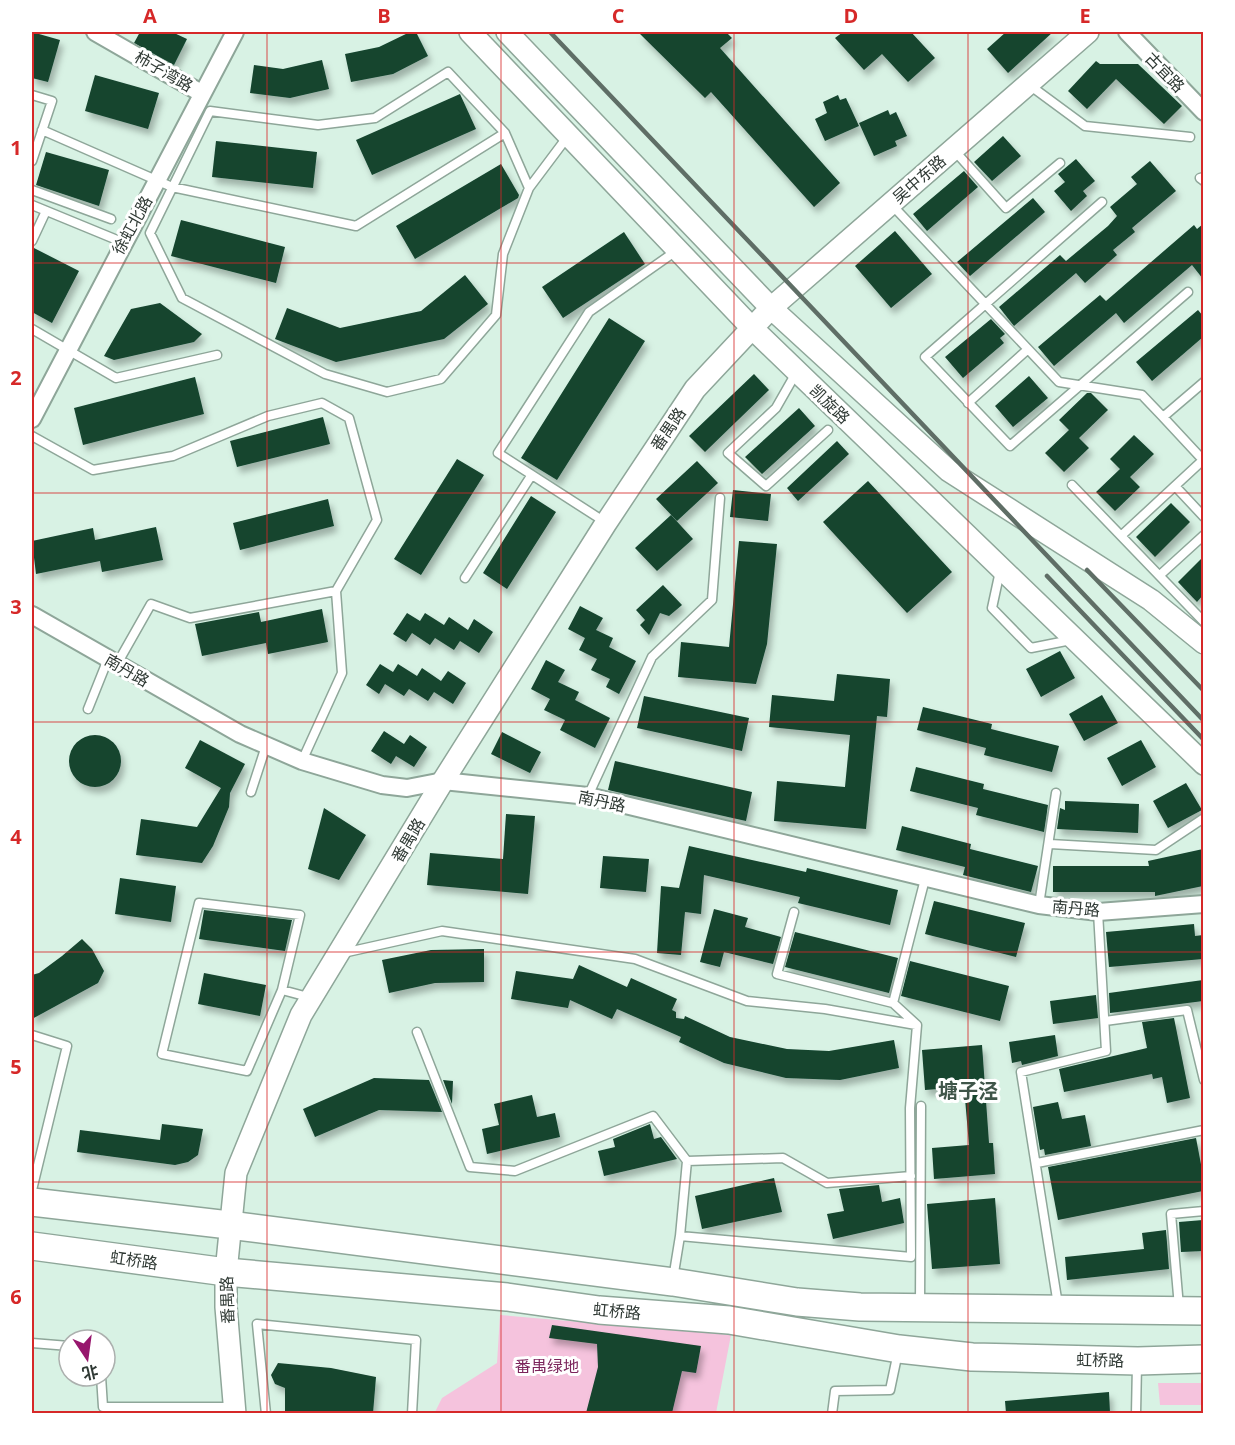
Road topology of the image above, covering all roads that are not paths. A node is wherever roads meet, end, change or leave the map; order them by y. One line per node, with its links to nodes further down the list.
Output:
1 (95, 32): 8 (street, 柿子湾路)
2 (235, 32): 8 (street, 徐虹北路)
3 (470, 32): 13 (street, 凯旋路)
4 (507, 32): 31 (street, 凯旋路)
5 (1088, 32): 7 (street, 吴中东路)
6 (1127, 32): 10 (street, 古宜路)
7 (1028, 84): 14 (lane); 15 (street, 吴中东路)
8 (201, 93): 18 (street, 徐虹北路)
9 (32, 94): 11 (lane)
10 (1203, 112)
11 (42, 130): 16 (lane); 18 (lane)
12 (505, 133): 18 (lane); 18 (lane); 19 (lane)
13 (568, 136): 19 (lane); 28 (street, 凯旋路)
14 (1190, 136)
15 (953, 149): 17 (lane); 22 (street, 吴中东路)
16 (32, 159)
17 (1060, 163)
18 (165, 184): 19 (lane); 27 (street, 徐虹北路)
19 (529, 188)
20 (32, 190): 25 (lane)
21 (1102, 202): 30 (lane)
22 (891, 203): 30 (lane); 31 (street, 吴中东路)
23 (32, 205): 24 (lane)
24 (46, 210): 26 (lane); 27 (lane)
25 (111, 219)
26 (32, 241)
27 (122, 242): 34 (street, 徐虹北路)
28 (676, 251): 32 (street, 凯旋路); 45 (lane)
29 (1188, 292): 39 (lane)
30 (984, 304): 35 (lane); 40 (lane)
31 (771, 308): 32 (street, 吴中东路); 60 (street, 凯旋路)
32 (751, 327): 37 (street, 凯旋路); 50 (street, 番禺路)
33 (32, 328): 34 (lane)
34 (68, 349): 36 (lane); 42 (street, 徐虹北路)
35 (1027, 350): 39 (lane); 40 (lane)
36 (217, 355)
37 (797, 372): 43 (lane); 53 (street, 凯旋路)
38 (1203, 382): 41 (lane)
39 (1082, 385): 40 (lane); 41 (lane)
40 (968, 403)
41 (1163, 417): 47 (lane)
42 (32, 418)
43 (828, 430)
44 (32, 435): 56 (lane)
45 (531, 476): 50 (lane); 55 (lane)
46 (1072, 485): 52 (lane)
47 (1175, 486): 49 (lane); 52 (lane)
48 (720, 498): 69 (lane)
49 (1203, 517)
50 (606, 522): 66 (street, 番禺路)
51 (1203, 535): 54 (lane)
52 (1122, 536): 54 (lane)
53 (1000, 568): 59 (street, 凯旋路); 59 (lane)
54 (1160, 574): 58 (lane)
55 (465, 578)
56 (336, 591): 61 (lane); 64 (lane)
57 (32, 615): 61 (street, 南丹路)
58 (1203, 622)
59 (1074, 640): 65 (street, 凯旋路)
60 (1203, 643)
61 (113, 662): 62 (lane); 63 (street, 南丹路)
62 (88, 709)
63 (266, 746): 64 (street, 南丹路); 67 (lane)
64 (302, 761): 66 (street, 南丹路)
65 (1203, 764)
66 (444, 781): 69 (street, 南丹路); 77 (street, 番禺路)
67 (251, 792)
68 (1056, 793): 71 (lane)
69 (588, 796): 72 (street, 南丹路)
70 (1203, 818): 71 (lane)
71 (1050, 844): 74 (lane)
72 (925, 879): 74 (street, 南丹路); 80 (lane)
73 (1203, 904): 76 (street, 南丹路)
74 (1039, 905): 76 (street, 南丹路)
75 (794, 912): 80 (lane)
76 (1098, 912): 81 (lane)
77 (339, 954): 79 (street, 番禺路); 82 (lane)
78 (282, 990): 78 (lane); 79 (lane)
79 (312, 998): 95 (street, 番禺路)
80 (893, 1003): 82 (lane)
81 (1105, 1021): 85 (lane); 89 (lane)
82 (916, 1025): 91 (lane)
83 (417, 1032): 88 (lane)
84 (32, 1035): 90 (lane)
85 (1203, 1080)
86 (921, 1106): 100 (lane)
87 (1203, 1130): 89 (lane)
88 (687, 1161): 91 (lane); 96 (lane)
89 (1037, 1163): 101 (lane)
90 (34, 1166): 92 (lane)
91 (911, 1176): 96 (lane)
92 (32, 1190)
93 (32, 1202): 95 (main road)
94 (1203, 1211): 102 (lane)
95 (229, 1225): 98 (street, 番禺路); 99 (main road)
96 (680, 1236): 99 (lane)
97 (32, 1246): 98 (main road, 虹桥路)
98 (226, 1272): 105 (main road, 虹桥路); 109 (street, 番禺路)
99 (673, 1282): 100 (main road)
100 (920, 1307): 101 (main road)
101 (1059, 1308): 102 (main road)
102 (1192, 1311)
103 (32, 1343): 104 (lane)
104 (57, 1345)
105 (898, 1349): 107 (main road, 虹桥路); 112 (lane)
106 (1203, 1359): 107 (main road, 虹桥路)
107 (1138, 1361): 113 (lane)
108 (102, 1388): 109 (lane)
109 (235, 1410)
110 (266, 1413): 111 (lane)
111 (412, 1413)
112 (832, 1413)
113 (1136, 1413)

